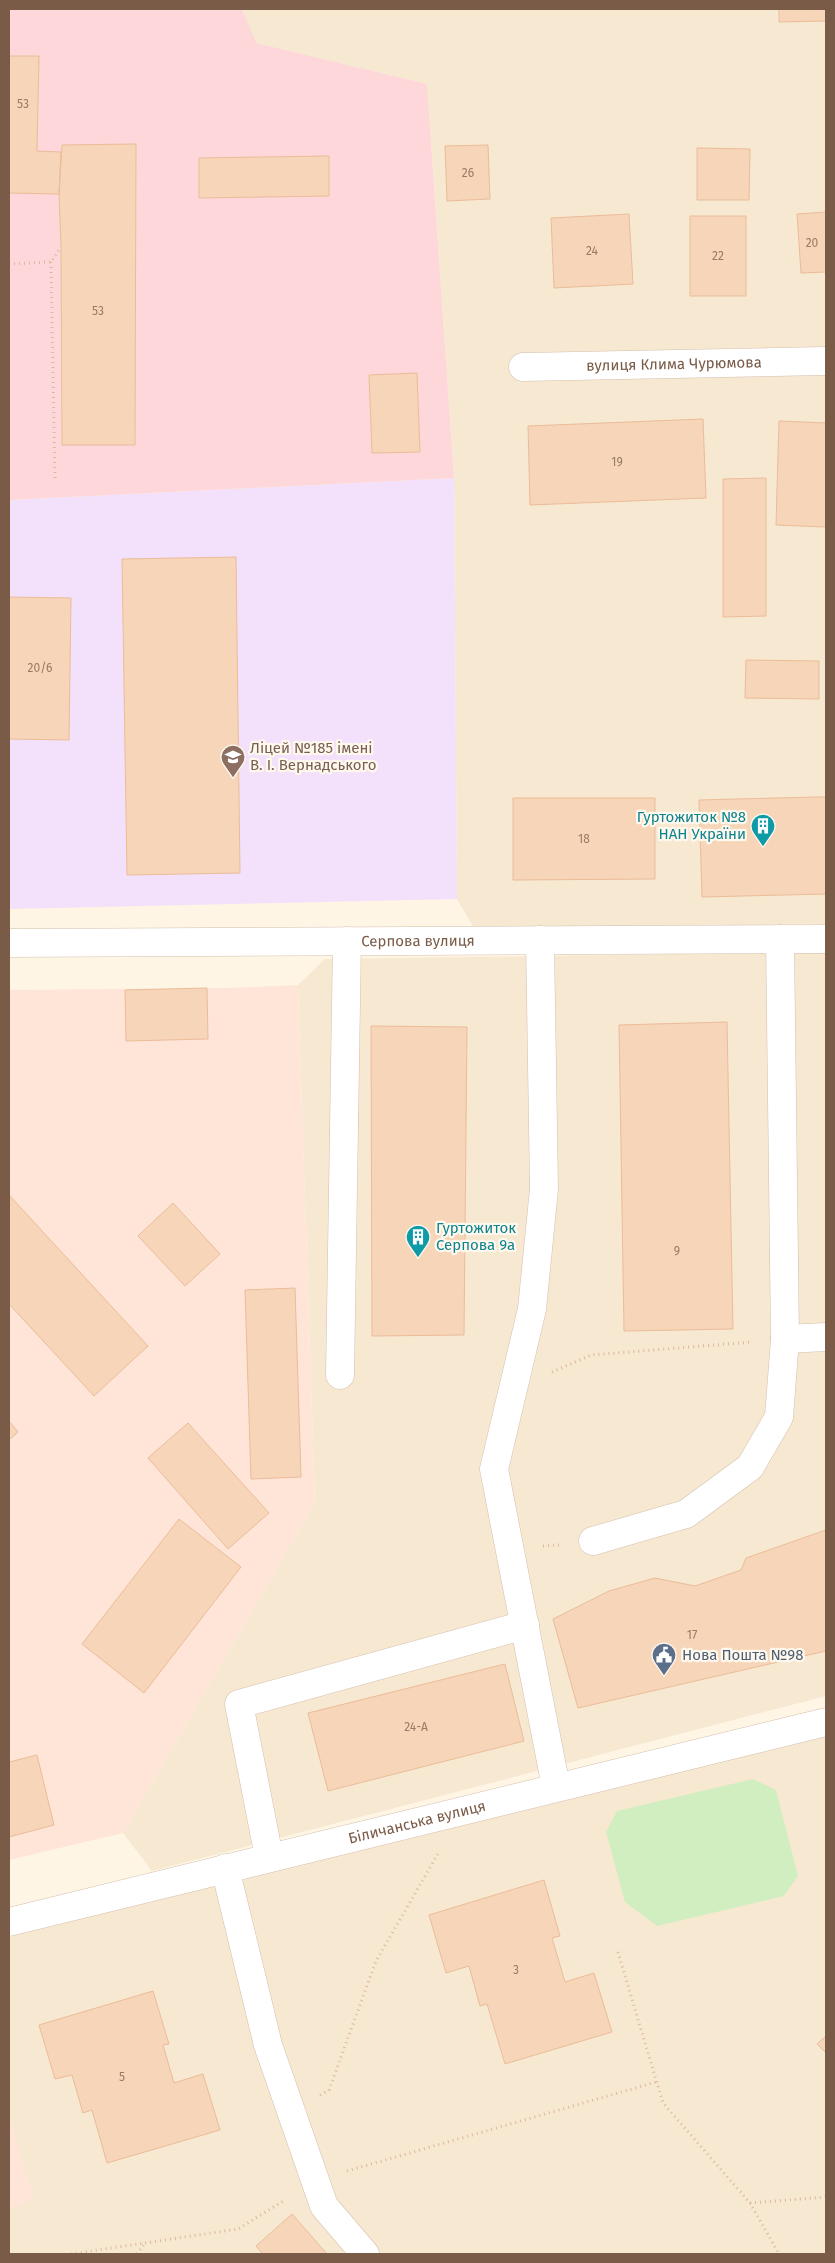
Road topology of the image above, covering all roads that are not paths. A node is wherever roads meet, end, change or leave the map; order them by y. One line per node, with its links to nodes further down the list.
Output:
1 (826, 362): 2 (street, вулиця Клима Чурюмова)
2 (522, 367)
3 (780, 939): 4 (street, Серпова вулиця); 5 (street, Серпова вулиця); 9 (street)
4 (826, 939)
5 (540, 940): 6 (street, Серпова вулиця); 12 (street)
6 (348, 941): 7 (street, Серпова вулиця); 10 (street)
7 (9, 943)
8 (826, 1337): 9 (street)
9 (785, 1339): 11 (street)
10 (340, 1376)
11 (593, 1541)
12 (525, 1625): 14 (street); 15 (street)
13 (826, 1722): 14 (street, Біличанська вулиця)
14 (556, 1788): 15 (street, Біличанська вулиця)
15 (270, 1857): 16 (street, Біличанська вулиця)
16 (225, 1868): 17 (street, Біличанська вулиця); 18 (street)
17 (9, 1922)
18 (366, 2254)

